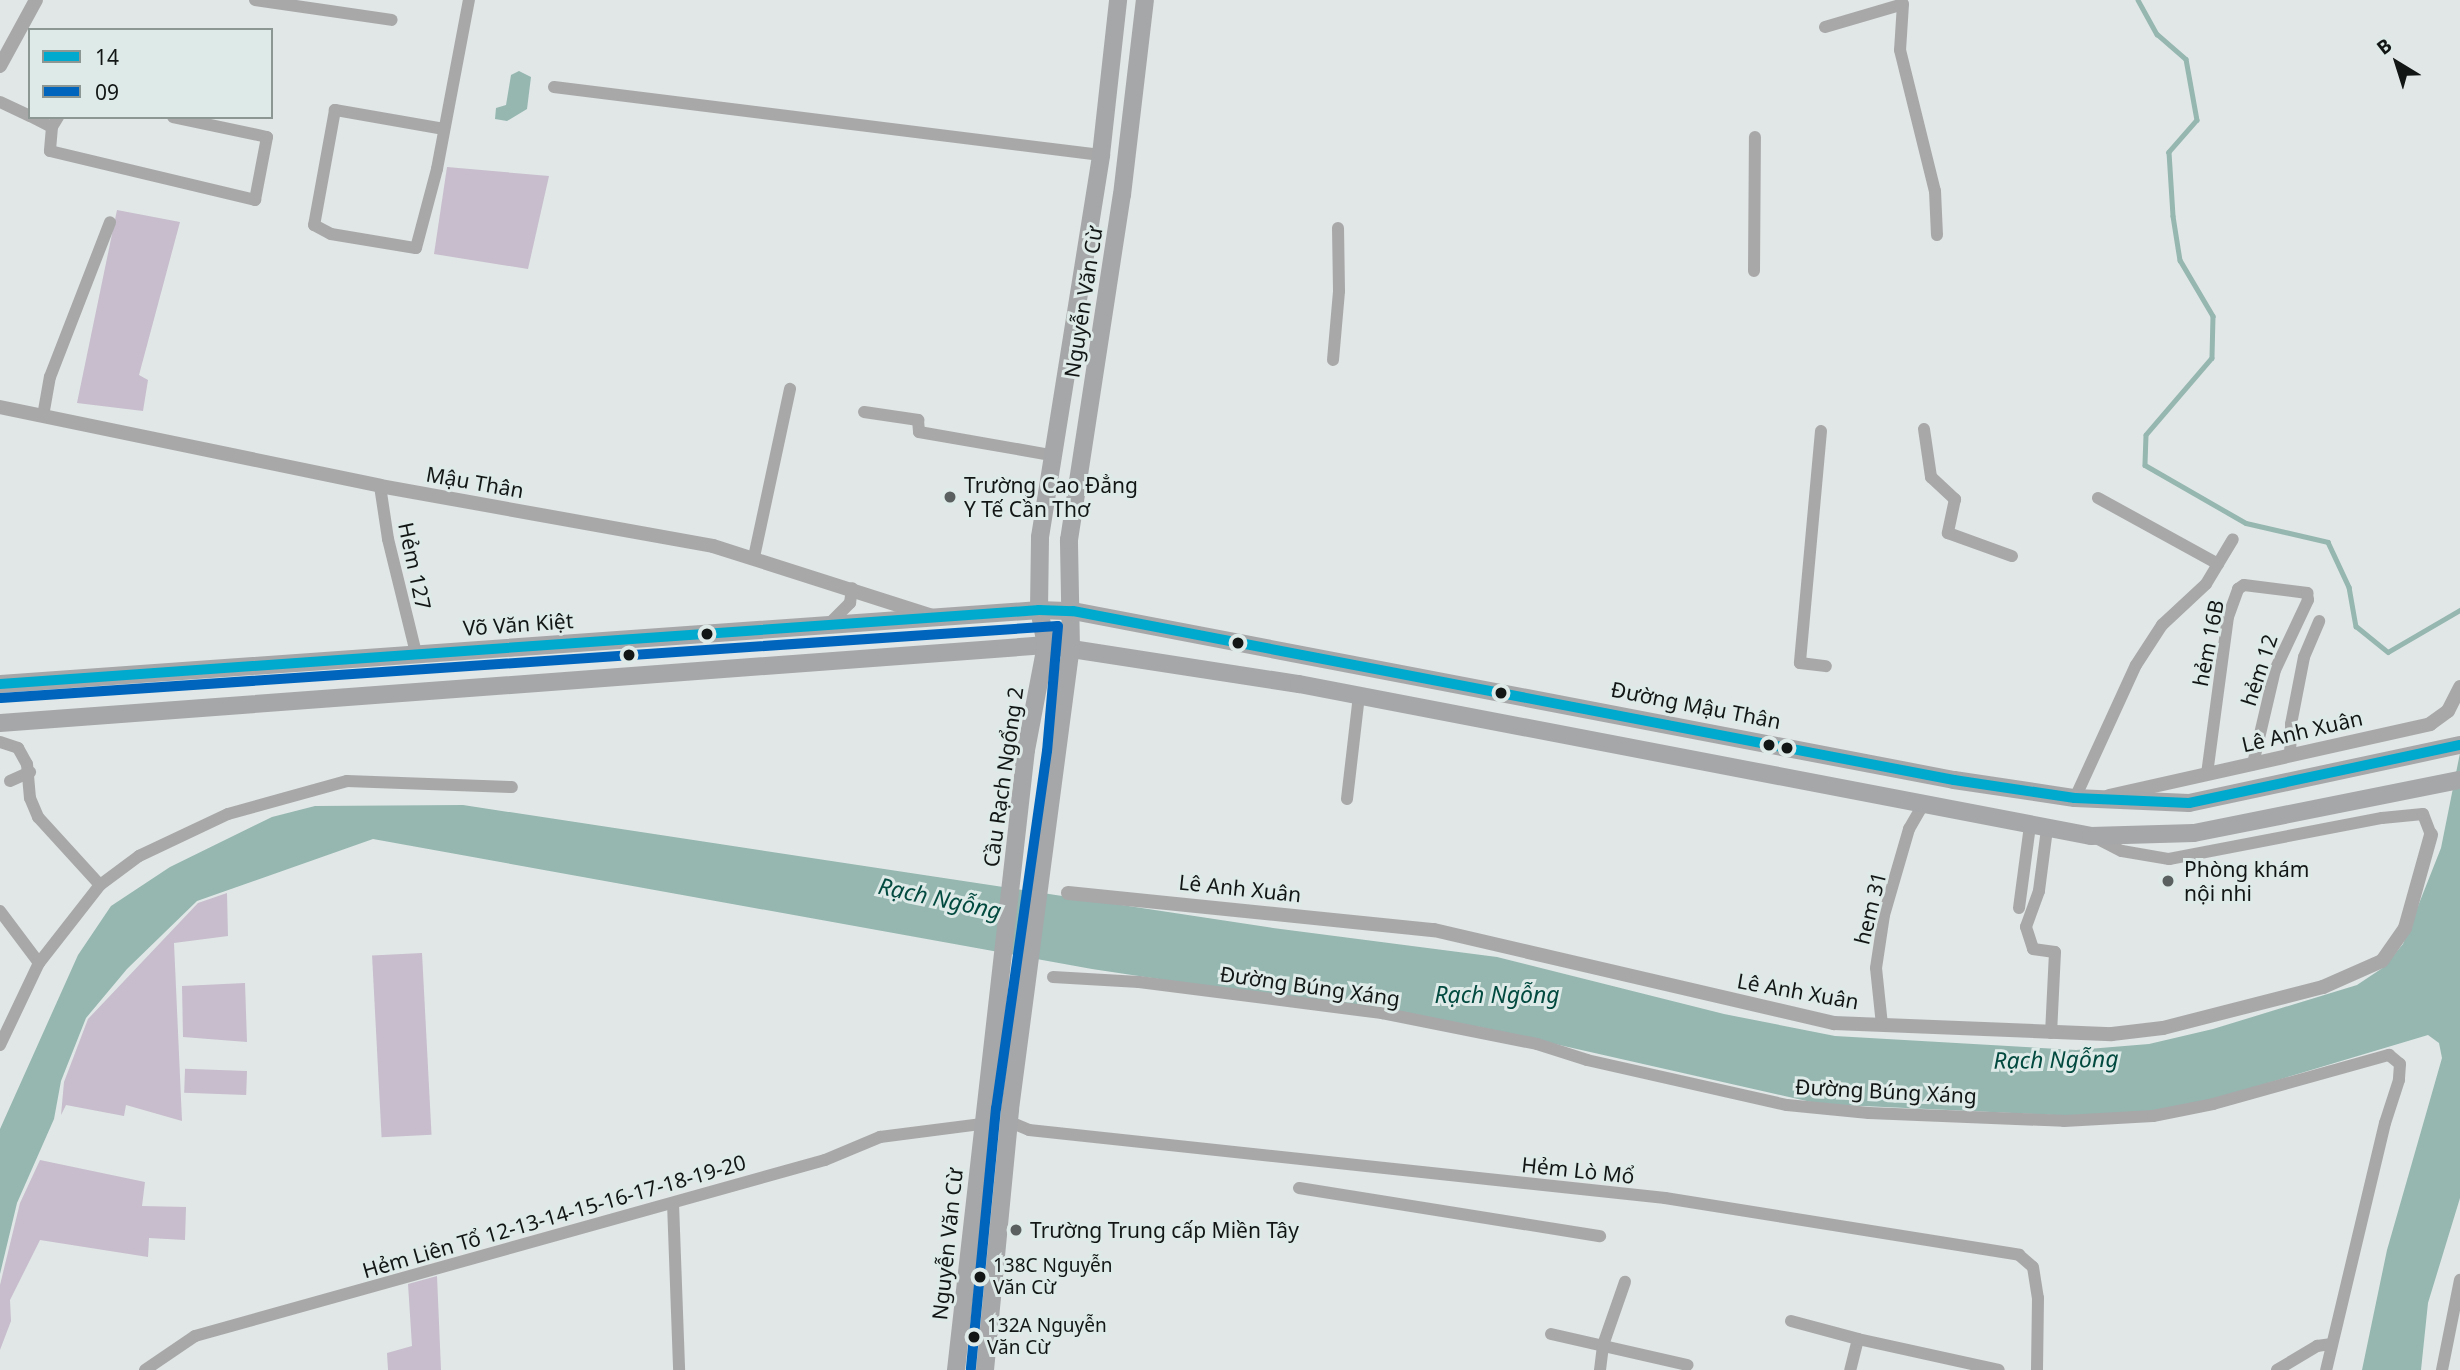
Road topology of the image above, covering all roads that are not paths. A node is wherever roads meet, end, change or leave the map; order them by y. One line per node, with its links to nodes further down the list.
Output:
1 (36, 0): 9 (street)
2 (255, 0): 7 (street)
3 (469, 0): 15 (street)
4 (1118, 0): 17 (main road, Nguyễn Văn Cừ)
5 (1145, 0): 39 (main road, Nguyễn Văn Cừ)
6 (1902, 2): 8 (street); 20 (street)
7 (392, 20)
8 (1825, 27)
9 (0, 66)
10 (554, 87): 17 (street)
11 (0, 102): 12 (street)
12 (28, 116)
13 (182, 119): 14 (street)
14 (55, 122)
15 (444, 129): 15 (street)
16 (1755, 137): 21 (street)
17 (1101, 156): 29 (main road, Nguyễn Văn Cừ)
18 (110, 222): 26 (street)
19 (1338, 228): 22 (street)
20 (1937, 236)
21 (1754, 271)
22 (1333, 360)
23 (790, 389): 34 (street)
24 (0, 407): 26 (street, Mậu Thân)
25 (864, 412): 29 (street)
26 (43, 416): 30 (street, Mậu Thân)
27 (1924, 429): 33 (street)
28 (1821, 431): 46 (street)
29 (1051, 455): 38 (main road, Nguyễn Văn Cừ)
30 (380, 486): 34 (street, Mậu Thân); 45 (street, Hẻm 127)
31 (2098, 498): 35 (street)
32 (2233, 539): 35 (street)
33 (2011, 556)
34 (754, 557): 36 (street, Mậu Thân)
35 (2218, 564): 63 (street)
36 (852, 588): 40 (street, Mậu Thân); 42 (street)
37 (2308, 593): 56 (street, hẻm 12); 58 (street, hẻm 16B)
38 (1039, 610): 39 (main road, Võ Văn Kiệt); 40 (main road, Võ Văn Kiệt); 43 (main road, Nguyễn Văn Cừ)
39 (1073, 611): 44 (main road, Nguyễn Văn Cừ); 48 (main road, Đường Mậu Thân)
40 (937, 617): 42 (main road, Võ Văn Kiệt)
41 (2319, 621): 55 (street)
42 (827, 625): 45 (main road, Võ Văn Kiệt)
43 (1046, 645): 44 (main road); 52 (main road); 79 (main road, Cầu Rạch Ngổng 2)
44 (1072, 648): 50 (main road); 78 (main road)
45 (416, 653): 47 (main road, Võ Văn Kiệt)
46 (1826, 666)
47 (0, 684)
48 (1461, 686): 51 (main road); 63 (main road, Đường Mậu Thân)
49 (2460, 687): 55 (street, Lê Anh Xuân)
50 (1359, 696): 51 (main road); 62 (street)
51 (1456, 715): 65 (main road)
52 (0, 723)
53 (0, 742): 57 (street)
54 (2460, 745): 64 (main road, Đường Mậu Thân)
55 (2290, 756): 56 (street, Lê Anh Xuân)
56 (2253, 764): 58 (street, Lê Anh Xuân)
57 (30, 772): 59 (street); 69 (street)
58 (2207, 774): 64 (street, Lê Anh Xuân)
59 (10, 780)
60 (2460, 780): 68 (main road)
61 (512, 787): 69 (street)
62 (1347, 799)
63 (2075, 799): 64 (main road, Đường Mậu Thân)
64 (2094, 799)
65 (1923, 805): 66 (main road); 75 (street, hem 31)
66 (2039, 828): 68 (main road); 71 (street); 76 (street)
67 (2431, 835): 68 (street); 76 (street, Lê Anh Xuân)
68 (2091, 836)
69 (100, 885): 73 (street)
70 (1068, 893): 75 (street, Lê Anh Xuân)
71 (2019, 908)
72 (0, 911): 73 (street)
73 (39, 963): 77 (street)
74 (1053, 977): 88 (street, Đường Búng Xáng)
75 (1882, 1025): 76 (street, Lê Anh Xuân)
76 (2051, 1033)
77 (0, 1045)
78 (1009, 1115): 94 (main road); 98 (street, Hẻm Lò Mổ)
79 (982, 1124): 81 (street, Hẻm Liên Tổ 12-13-14-15-16-17-18-19-20); 93 (main road, Nguyễn Văn Cừ)
80 (1299, 1188): 82 (street)
81 (673, 1203): 91 (street, Hẻm Liên Tổ 12-13-14-15-16-17-18-19-20); 92 (street)
82 (1600, 1236)
83 (2460, 1280): 101 (street)
84 (1625, 1282): 89 (street)
85 (1790, 1321): 87 (street)
86 (1551, 1334): 89 (street)
87 (1858, 1339): 96 (street); 97 (street)
88 (2332, 1344): 99 (street); 100 (street, Đường Búng Xáng)
89 (1603, 1345): 90 (street); 95 (street)
90 (1688, 1365)
91 (145, 1370)
92 (679, 1370)
93 (956, 1370)
94 (985, 1370)
95 (1600, 1370)
96 (1850, 1370)
97 (1999, 1370)
98 (2037, 1370)
99 (2277, 1370)
100 (2326, 1370)
101 (2442, 1370)

